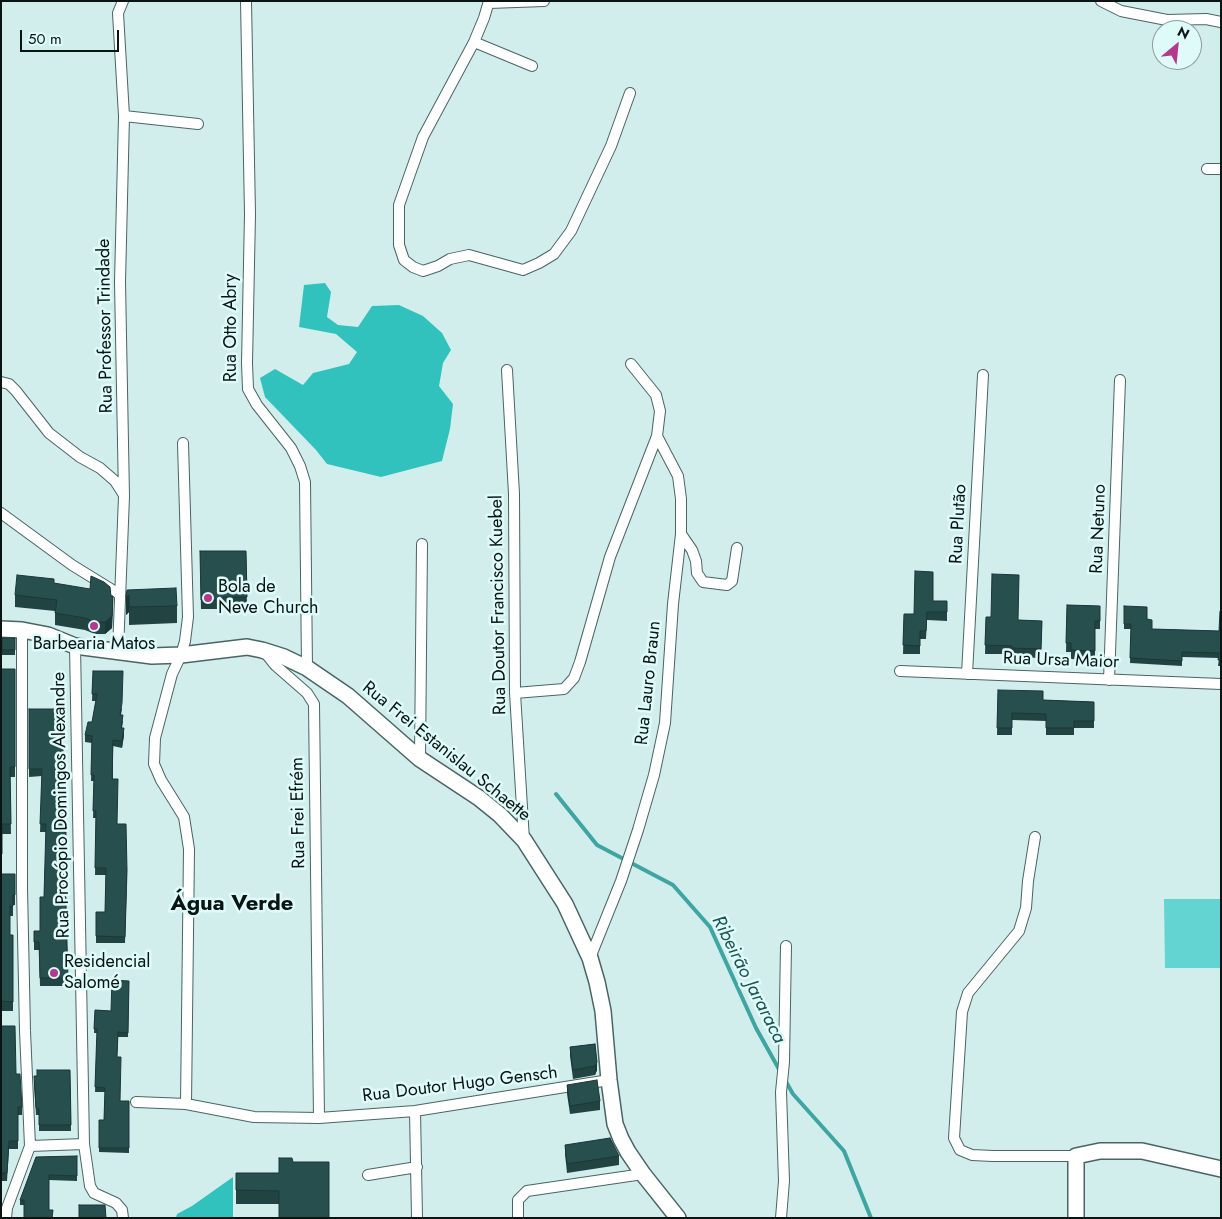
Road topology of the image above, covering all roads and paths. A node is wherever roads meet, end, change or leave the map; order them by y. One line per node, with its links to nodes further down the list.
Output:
1 (123, 1): 10 (street, Rua Professor Trindade)
2 (246, 1): 33 (street, Rua Otto Abry)
3 (544, 1): 5 (street)
4 (1101, 1): 6 (street)
5 (489, 2): 7 (street)
6 (1221, 22)
7 (474, 42): 8 (street); 9 (street)
8 (532, 66)
9 (630, 93)
10 (124, 116): 11 (street); 21 (street, Rua Professor Trindade)
11 (198, 124)
12 (1207, 168): 13 (street)
13 (1221, 169)
14 (631, 364): 19 (street)
15 (507, 370): 38 (street, Rua Doutor Francisco Kuebel)
16 (983, 375): 35 (street, Rua Plutão)
17 (1120, 380): 36 (street, Rua Netuno)
18 (1, 382): 21 (street)
19 (657, 436): 23 (street, Rua Lauro Braun); 38 (street)
20 (183, 443): 32 (street)
21 (124, 496): 26 (street, Rua Professor Trindade)
22 (1, 513): 26 (street)
23 (681, 534): 25 (street); 43 (street, Rua Lauro Braun)
24 (422, 544): 39 (street)
25 (737, 548)
26 (119, 594): 31 (street, Rua Professor Trindade)
27 (1, 629): 28 (main road, Rua Frei Estanislau Schaette)
28 (22, 630): 29 (main road, Rua Frei Estanislau Schaette); 50 (street)
29 (75, 646): 31 (main road, Rua Frei Estanislau Schaette); 49 (street, Rua Procópio Domingos Alexandre)
30 (262, 650): 32 (main road, Rua Frei Estanislau Schaette); 33 (main road, Rua Frei Estanislau Schaette); 48 (street, Rua Frei Efrém)
31 (118, 651): 32 (main road, Rua Frei Estanislau Schaette)
32 (181, 655): 46 (street)
33 (307, 668): 39 (main road, Rua Frei Estanislau Schaette)
34 (900, 671): 35 (street, Rua Ursa Maior)
35 (967, 674): 36 (street, Rua Ursa Maior)
36 (1109, 680): 37 (street, Rua Ursa Maior)
37 (1221, 684)
38 (515, 693): 41 (street, Rua Doutor Francisco Kuebel)
39 (420, 759): 41 (main road, Rua Frei Estanislau Schaette)
40 (1035, 837): 51 (street)
41 (524, 840): 43 (main road, Rua Frei Estanislau Schaette)
42 (786, 946): 61 (street)
43 (590, 958): 44 (main road, Rua Frei Estanislau Schaette)
44 (609, 1080): 47 (street, Rua Doutor Hugo Gensch); 54 (main road, Rua Frei Estanislau Schaette)
45 (136, 1102): 46 (street, Rua Doutor Hugo Gensch)
46 (186, 1104): 48 (street, Rua Doutor Hugo Gensch)
47 (415, 1111): 48 (street, Rua Doutor Hugo Gensch); 52 (street)
48 (319, 1118)
49 (84, 1144): 50 (street); 57 (street, Rua Procópio Domingos Alexandre)
50 (30, 1146): 56 (street)
51 (1076, 1156): 53 (main road); 62 (main road)
52 (417, 1168): 55 (street); 58 (street)
53 (1221, 1169)
54 (643, 1174): 59 (street); 60 (main road, Rua Frei Estanislau Schaette)
55 (368, 1175)
56 (6, 1218)
57 (123, 1218)
58 (417, 1218)
59 (518, 1218)
60 (678, 1218)
61 (781, 1218)
62 (1076, 1218)

